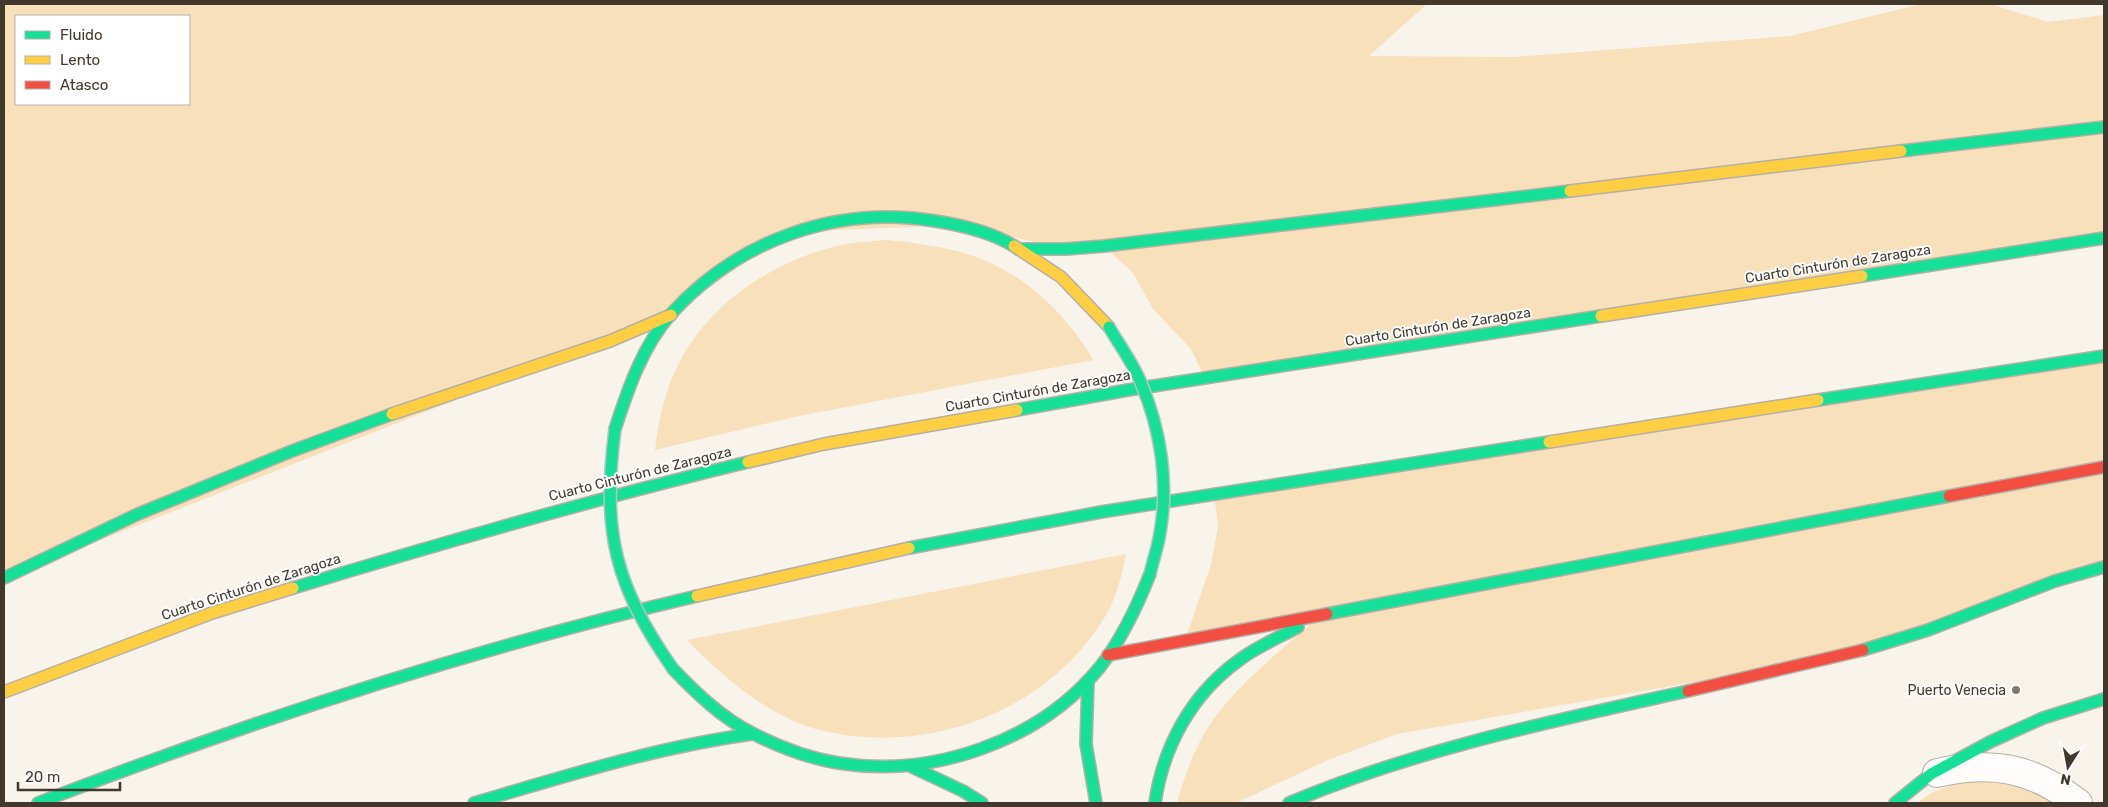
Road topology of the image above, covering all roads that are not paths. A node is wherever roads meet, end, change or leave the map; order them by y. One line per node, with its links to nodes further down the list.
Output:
1 (2104, 127): 3 (main road)
2 (2104, 238): 12 (main road, Cuarto Cinturón de Zaragoza)
3 (1018, 249): 4 (main road); 10 (main road, bridge)
4 (671, 315): 8 (main road); 14 (main road, bridge)
5 (2104, 356): 17 (main road)
6 (2104, 467): 9 (main road)
7 (2104, 567): 22 (main road)
8 (4, 578)
9 (1320, 615): 10 (main road); 21 (main road)
10 (1108, 656): 11 (main road)
11 (1088, 681): 15 (main road); 20 (main road)
12 (4, 692)
13 (2104, 699): 16 (main road)
14 (752, 734): 15 (main road); 18 (main road)
15 (912, 766): 19 (main road)
16 (1931, 774): 23 (main road); 24 (street)
17 (38, 803)
18 (474, 803)
19 (982, 803)
20 (1096, 803)
21 (1154, 803)
22 (1289, 803)
23 (1895, 803)
24 (2078, 803)

